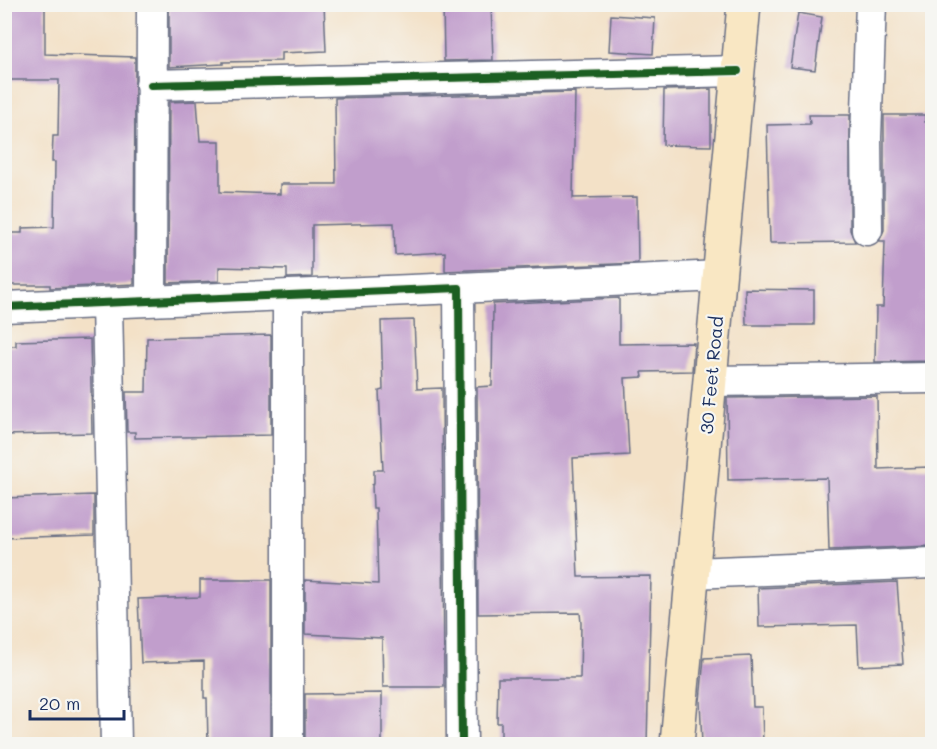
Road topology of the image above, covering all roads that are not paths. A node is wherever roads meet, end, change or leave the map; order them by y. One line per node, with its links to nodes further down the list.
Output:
1 (152, 4): 5 (street)
2 (744, 4): 4 (main road, 30 Feet Road)
3 (871, 4): 6 (street)
4 (738, 71): 5 (street); 7 (main road, 30 Feet Road)
5 (152, 86): 10 (street)
6 (867, 230)
7 (720, 276): 8 (street); 14 (main road, 30 Feet Road)
8 (459, 288): 9 (street); 19 (street)
9 (288, 295): 10 (street); 18 (street)
10 (151, 301): 11 (street)
11 (106, 303): 12 (street); 17 (street)
12 (4, 307)
13 (933, 378): 14 (street)
14 (710, 381): 16 (main road, 30 Feet Road)
15 (933, 563): 16 (street)
16 (693, 573): 20 (main road, 30 Feet Road)
17 (116, 744)
18 (288, 744)
19 (462, 744)
20 (677, 744)

